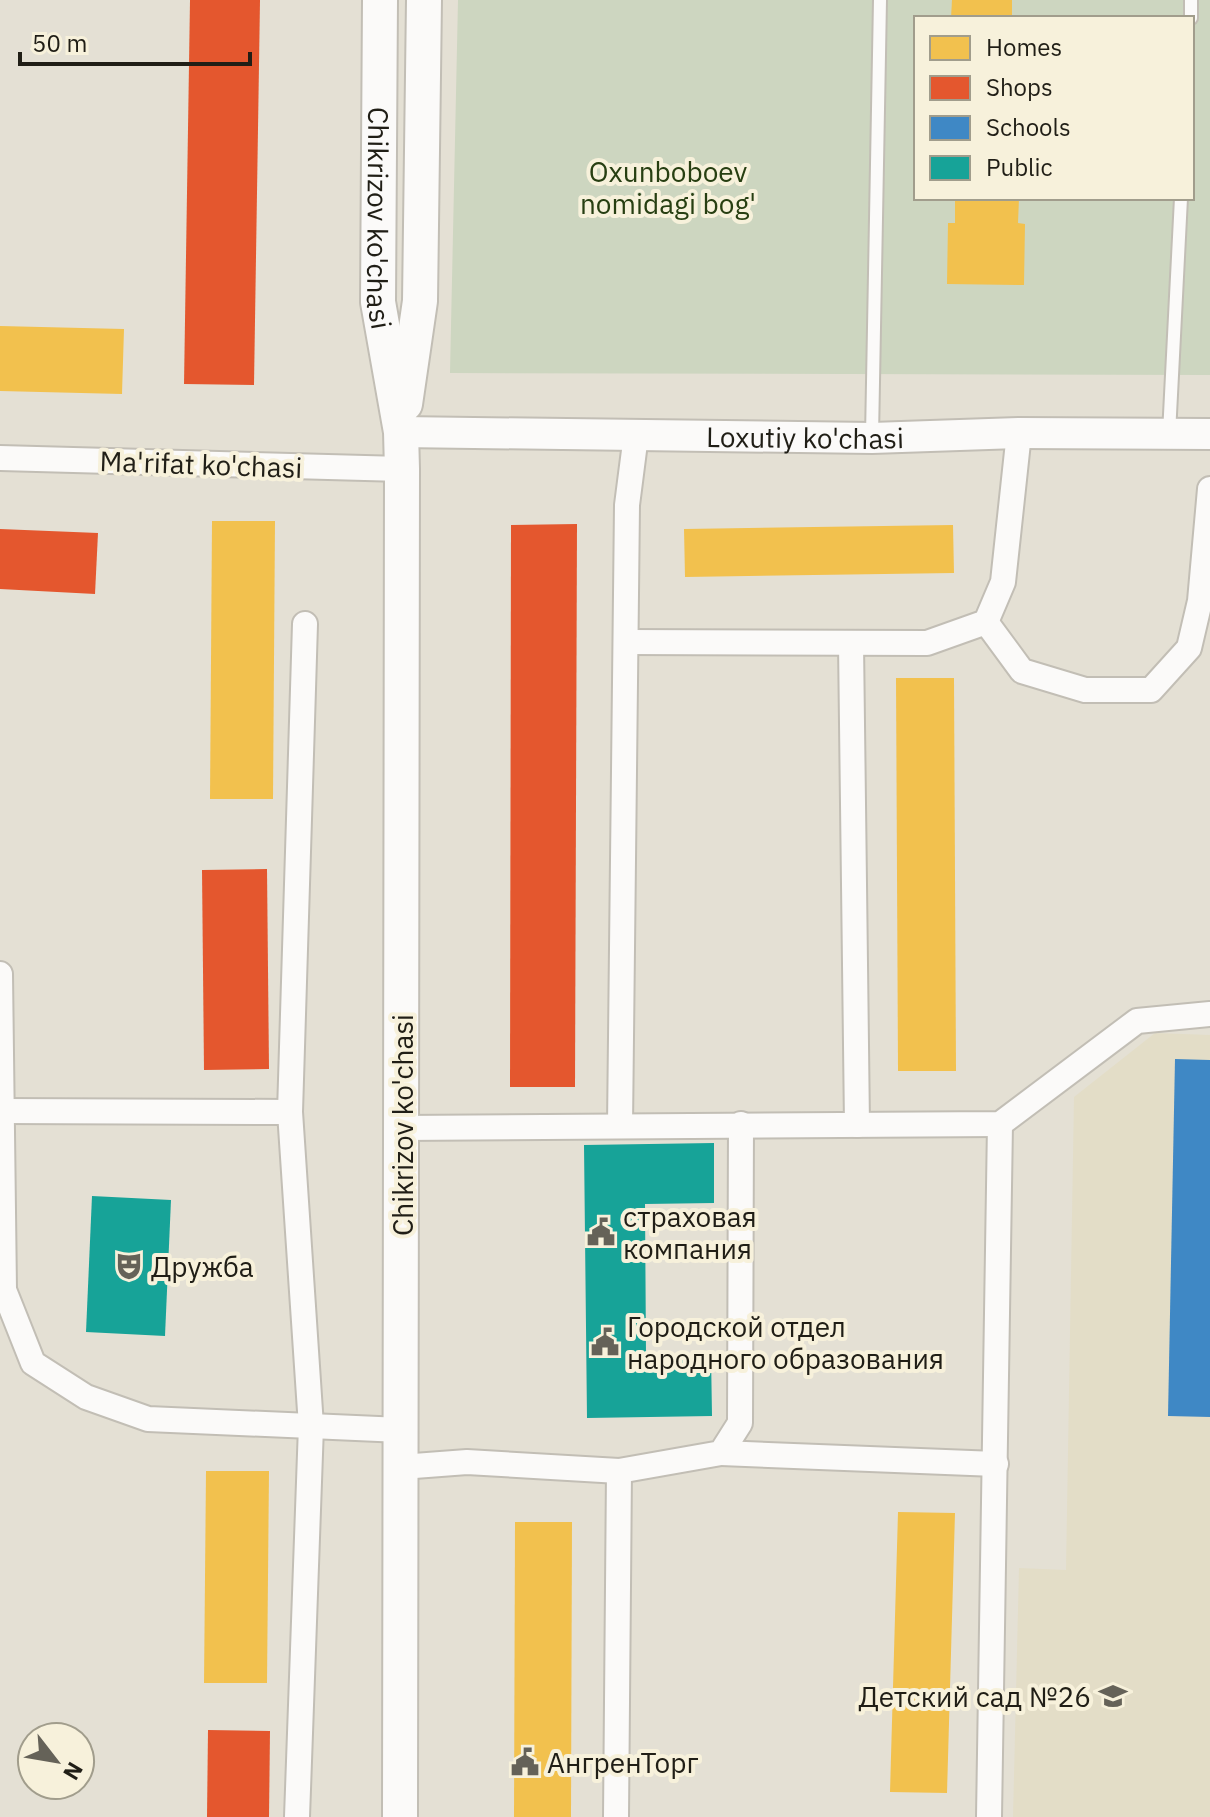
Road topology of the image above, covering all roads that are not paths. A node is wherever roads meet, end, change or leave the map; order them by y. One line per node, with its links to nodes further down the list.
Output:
1 (380, 0): 5 (main road, Chikrizov ko'chasi)
2 (424, 0): 5 (main road, Chikrizov ko'chasi)
3 (880, 0): 10 (lane)
4 (1181, 200): 7 (lane)
5 (401, 432): 9 (street, Loxutiy ko'chasi); 12 (main road, Chikrizov ko'chasi)
6 (1019, 433): 7 (street, Loxutiy ko'chasi); 10 (street, Loxutiy ko'chasi); 14 (street)
7 (1169, 434): 8 (street, Loxutiy ko'chasi)
8 (1210, 434)
9 (636, 435): 10 (street, Loxutiy ko'chasi); 16 (street)
10 (872, 438)
11 (0, 458): 12 (street, Ma'rifat ko'chasi)
12 (402, 469): 27 (main road, Chikrizov ko'chasi)
13 (1210, 489): 18 (street)
14 (986, 622): 17 (street); 18 (street)
15 (305, 624): 22 (street)
16 (626, 642): 17 (street); 26 (street)
17 (851, 643): 25 (street)
18 (1200, 648)
19 (0, 974): 21 (street)
20 (1210, 1014): 24 (street)
21 (2, 1111): 22 (street); 28 (street)
22 (290, 1112): 28 (street)
23 (741, 1124): 25 (street); 26 (street); 30 (street)
24 (1000, 1124): 25 (street); 31 (street)
25 (857, 1125)
26 (620, 1126): 27 (street)
27 (402, 1128): 29 (main road, Chikrizov ko'chasi)
28 (311, 1426): 29 (street); 34 (street)
29 (401, 1430): 32 (main road, Chikrizov ko'chasi)
30 (721, 1453): 31 (street); 33 (street)
31 (996, 1464): 37 (street)
32 (401, 1467): 33 (street); 35 (main road, Chikrizov ko'chasi)
33 (619, 1471): 36 (street)
34 (297, 1817)
35 (400, 1817)
36 (616, 1817)
37 (989, 1817)

